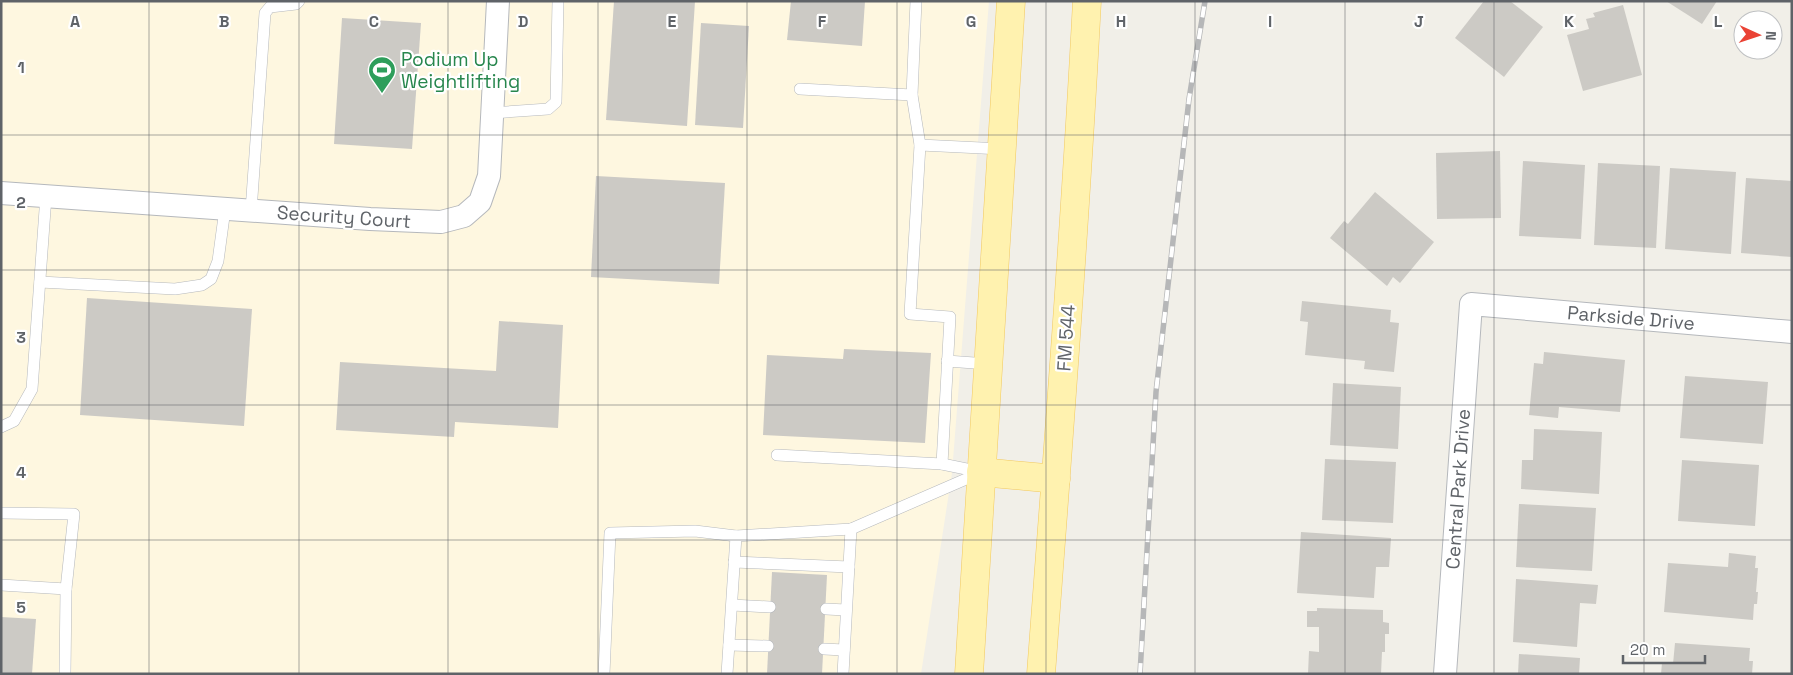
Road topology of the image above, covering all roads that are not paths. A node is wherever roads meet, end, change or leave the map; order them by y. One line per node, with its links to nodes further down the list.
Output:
1 (300, 1): 15 (lane)
2 (498, 1): 9 (street, Security Court)
3 (558, 1): 9 (lane)
4 (916, 1): 8 (lane)
5 (1011, 1): 11 (main road)
6 (1086, 1): 25 (main road, FM 544 / FM 544)
7 (800, 89): 8 (lane)
8 (912, 94): 10 (lane)
9 (492, 113): 15 (street, Security Court)
10 (920, 145): 11 (lane); 19 (lane)
11 (1002, 149): 20 (main road)
12 (1, 193): 13 (street, Security Court)
13 (46, 196): 14 (street, Security Court); 16 (lane)
14 (225, 209): 15 (street, Security Court); 16 (lane)
15 (251, 211)
16 (40, 282): 21 (lane)
17 (1471, 304): 18 (street, Parkside Drive); 47 (street, Central Park Drive)
18 (1792, 332)
19 (947, 361): 20 (lane); 23 (lane)
20 (988, 364): 24 (main road)
21 (1, 427)
22 (777, 455): 23 (lane)
23 (942, 464): 24 (lane)
24 (981, 472): 25 (main road); 27 (lane); 45 (main road)
25 (1056, 479): 46 (main road, FM 544 / FM 544)
26 (1, 513): 32 (lane)
27 (851, 529): 28 (lane); 30 (lane)
28 (736, 536): 29 (lane); 42 (lane)
29 (734, 562): 30 (lane); 33 (lane)
30 (849, 567): 36 (lane)
31 (1, 585): 32 (lane)
32 (66, 589): 41 (lane)
33 (732, 605): 34 (lane); 37 (lane)
34 (770, 606)
35 (826, 609): 36 (lane)
36 (846, 610): 40 (lane)
37 (729, 645): 38 (lane); 43 (lane)
38 (768, 646)
39 (824, 649): 40 (lane)
40 (844, 650): 44 (lane)
41 (65, 674)
42 (604, 674)
43 (727, 674)
44 (843, 674)
45 (970, 674)
46 (1040, 674)
47 (1445, 674)

